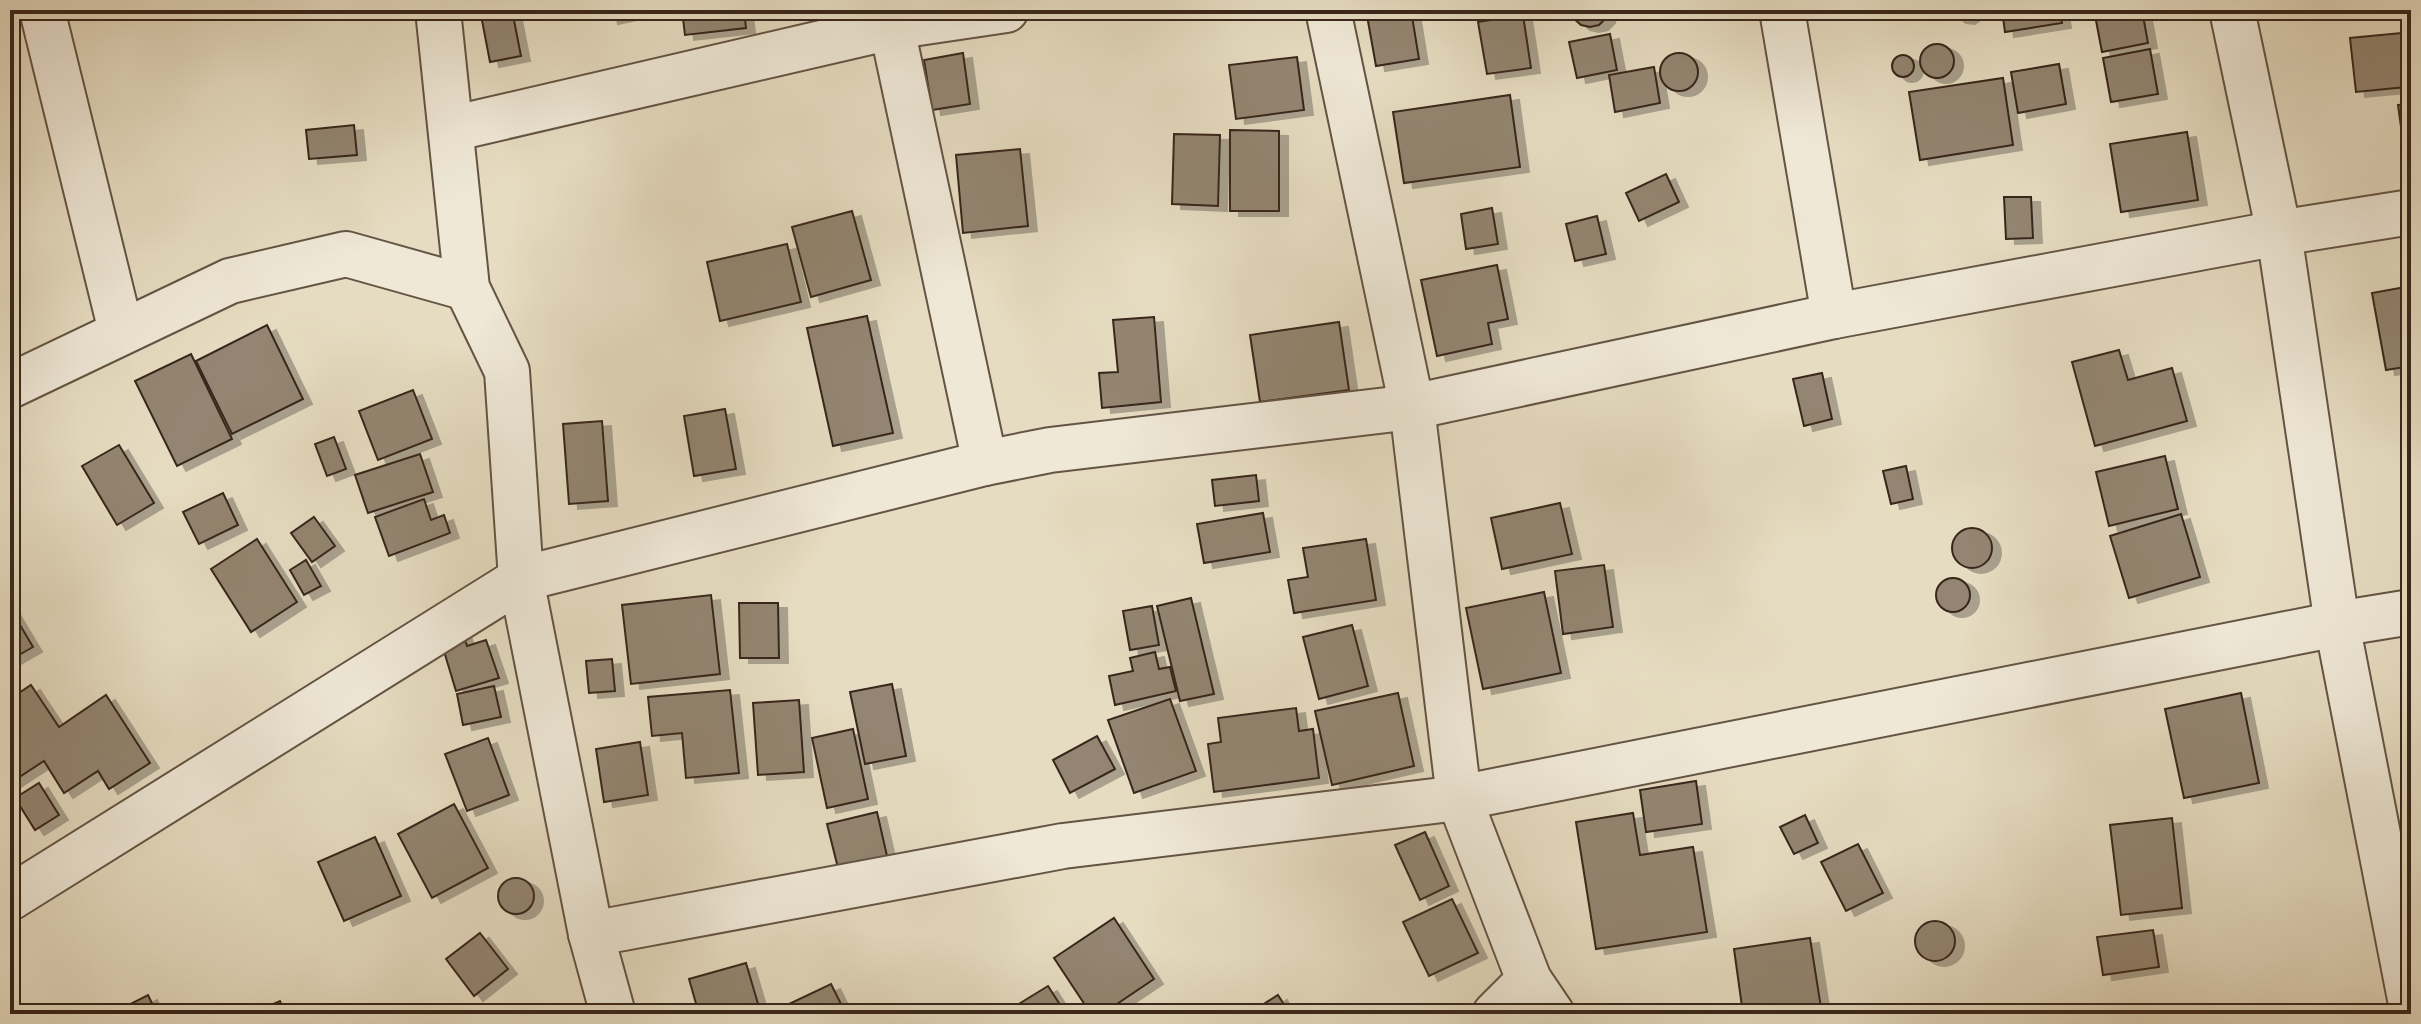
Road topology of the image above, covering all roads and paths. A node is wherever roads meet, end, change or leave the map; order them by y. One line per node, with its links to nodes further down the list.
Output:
1 (42, 10): 13 (street)
2 (438, 10): 8 (street)
3 (1006, 10): 7 (street)
4 (1328, 10): 15 (street)
5 (1782, 10): 12 (street)
6 (2232, 10): 10 (street)
7 (890, 18): 8 (street); 16 (street)
8 (451, 129): 11 (street)
9 (2411, 212): 10 (street)
10 (2279, 233): 12 (street); 19 (street)
11 (467, 288): 13 (street); 17 (street)
12 (1834, 316): 15 (street)
13 (121, 331): 14 (street)
14 (10, 386)
15 (1412, 407): 16 (street); 20 (street)
16 (985, 463): 17 (street)
17 (521, 579): 21 (street); 22 (street)
18 (2411, 612): 19 (street)
19 (2337, 624): 20 (street); 24 (street)
20 (1459, 798): 22 (street); 23 (street)
21 (10, 898)
22 (591, 934): 25 (street)
23 (1540, 997): 26 (street)
24 (2411, 1004)
25 (613, 1014)
26 (1495, 1014)

